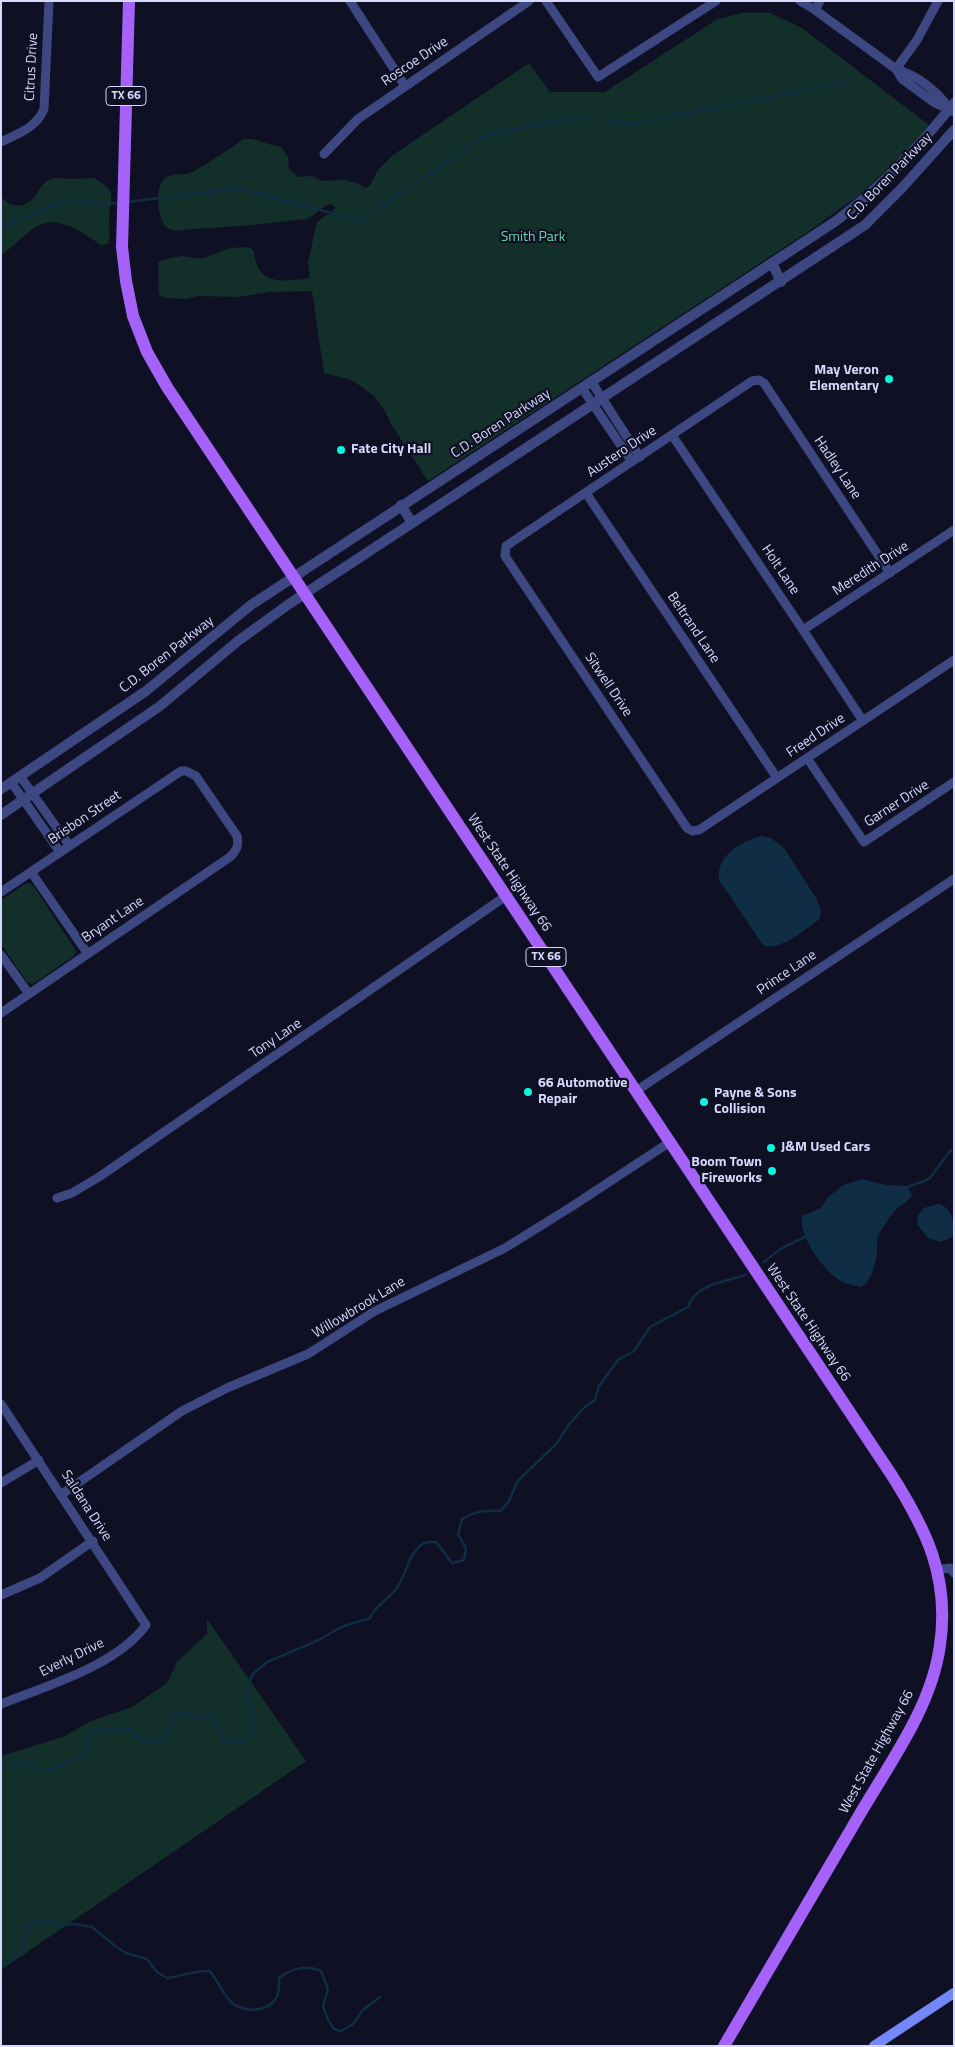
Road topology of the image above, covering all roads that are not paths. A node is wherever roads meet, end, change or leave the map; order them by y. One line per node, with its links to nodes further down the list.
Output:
1 (49, 1): 15 (street, Citrus Drive)
2 (129, 1): 32 (main road, TX 66)
3 (529, 1): 12 (street, Roscoe Drive)
4 (546, 1): 5 (street)
5 (716, 1)
6 (800, 1): 10 (street)
7 (820, 1): 10 (street)
8 (938, 1): 11 (street)
9 (352, 2): 12 (street)
10 (815, 10): 11 (street)
11 (896, 70): 13 (street)
12 (405, 86): 16 (street, Roscoe Drive)
13 (952, 108): 17 (street, C.D. Boren Parkway)
14 (954, 130): 18 (street, C.D. Boren Parkway)
15 (1, 142)
16 (324, 154)
17 (772, 263): 18 (street); 20 (street, C.D. Boren Parkway)
18 (781, 282): 22 (street, C.D. Boren Parkway)
19 (759, 380): 24 (street, Austero Drive); 31 (street, Hadley Lane)
20 (591, 381): 21 (street, C.D. Boren Parkway); 22 (street)
21 (582, 388): 23 (street); 27 (street, C.D. Boren Parkway)
22 (602, 398): 23 (street, C.D. Boren Parkway); 25 (street)
23 (593, 404): 25 (street); 28 (street, C.D. Boren Parkway)
24 (672, 435): 25 (street, Austero Drive); 34 (street, Holt Lane)
25 (636, 459): 26 (street, Austero Drive)
26 (586, 493): 30 (street, Austero Drive); 39 (street, Beltrand Lane)
27 (402, 506): 28 (street); 32 (street, C.D. Boren Parkway)
28 (412, 523): 33 (street, C.D. Boren Parkway)
29 (954, 530): 31 (street, Meredith Drive)
30 (505, 550): 46 (street, Sitwell Drive)
31 (890, 573): 34 (street, Meredith Drive)
32 (294, 577): 33 (main road, TX 66); 38 (street, C.D. Boren Parkway)
33 (304, 594): 43 (street, C.D. Boren Parkway); 53 (main road, West State Highway 66 / TX 66)
34 (804, 630): 36 (street, Holt Lane)
35 (954, 660): 36 (street, Freed Drive)
36 (863, 721): 37 (street, Freed Drive)
37 (807, 758): 39 (street, Freed Drive); 41 (street, Garner Drive)
38 (20, 776): 40 (street, C.D. Boren Parkway); 43 (street)
39 (777, 778): 46 (street, Freed Drive)
40 (11, 782): 42 (street, C.D. Boren Parkway); 44 (street)
41 (954, 782)
42 (1, 789)
43 (32, 794): 44 (street, C.D. Boren Parkway); 47 (street)
44 (23, 800): 45 (street, C.D. Boren Parkway); 49 (street)
45 (1, 815)
46 (692, 831)
47 (69, 845): 48 (street, Brisbon Street); 49 (street, Brisbon Street)
48 (238, 847): 54 (street, Bryant Lane)
49 (60, 852): 50 (street, Brisbon Street)
50 (30, 872): 52 (street, Brisbon Street); 54 (street)
51 (954, 878): 58 (street, Prince Lane)
52 (1, 892)
53 (506, 896): 58 (main road, West State Highway 66 / TX 66); 60 (street, Tony Lane)
54 (88, 954): 56 (street, Bryant Lane)
55 (1, 955): 56 (street)
56 (29, 994): 57 (street, Bryant Lane)
57 (1, 1013)
58 (636, 1091): 59 (main road, West State Highway 66 / TX 66)
59 (670, 1142): 64 (street, Willowbrook Lane); 66 (main road, West State Highway 66 / TX 66)
60 (57, 1198)
61 (1, 1404): 62 (street, Saldana Drive)
62 (39, 1460): 63 (street); 64 (street, Saldana Drive)
63 (1, 1483)
64 (62, 1494): 65 (street, Saldana Drive)
65 (93, 1541): 68 (street); 69 (street, Saldana Drive)
66 (937, 1570): 67 (street); 72 (main road, West State Highway 66 / TX 66)
67 (954, 1574)
68 (1, 1595)
69 (146, 1625): 70 (street, Everly Drive)
70 (1, 1704)
71 (954, 1992): 73 (main road)
72 (724, 2046)
73 (874, 2046)

